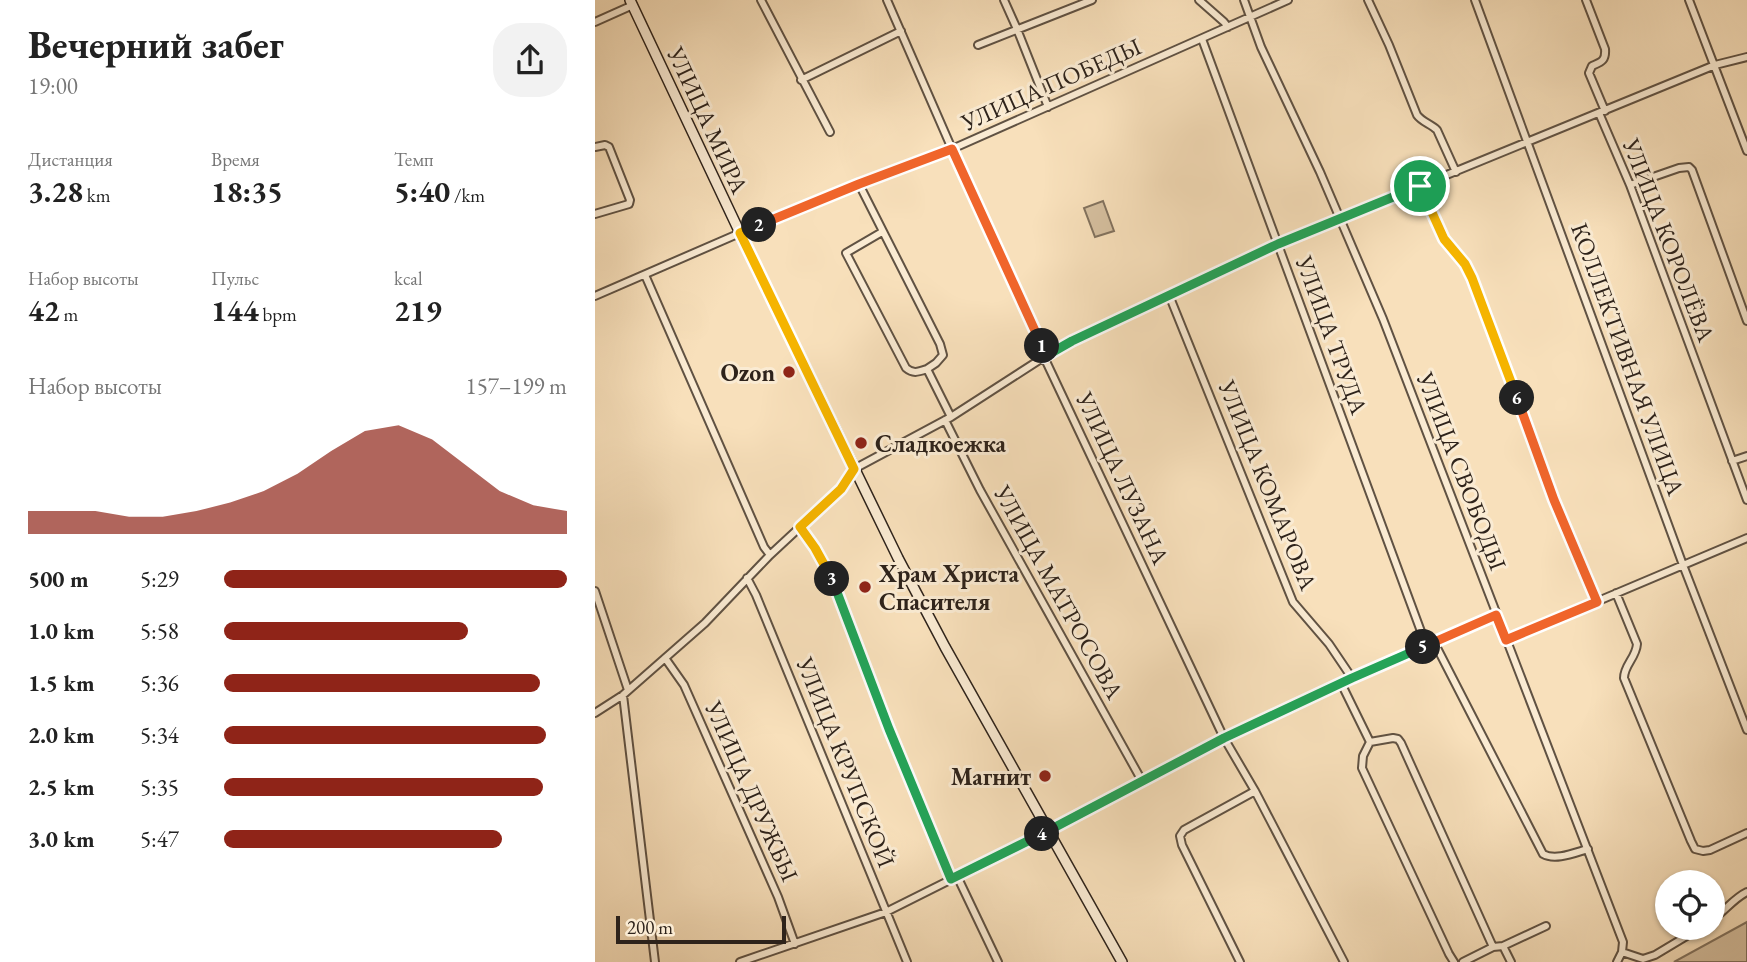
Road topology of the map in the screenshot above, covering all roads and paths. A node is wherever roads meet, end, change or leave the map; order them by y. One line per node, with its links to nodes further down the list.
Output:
1 (761, 0): 22 (street)
2 (887, 0): 17 (street, УЛИЦА ЛУЗАНА)
3 (1004, 0): 16 (street)
4 (1092, 0): 16 (street)
5 (1199, 0): 15 (street)
6 (1244, 0): 13 (street, УЛИЦА СВОБОДЫ)
7 (1288, 0): 13 (street, УЛИЦА ПОБЕДЫ)
8 (1368, 0): 30 (street)
9 (1475, 0): 26 (street, КОЛЛЕКТИВНАЯ УЛИЦА)
10 (1586, 0): 24 (street, УЛИЦА КОРОЛЁВА)
11 (1689, 0): 21 (street)
12 (632, 2): 14 (street); 37 (main road, УЛИЦА МИРА)
13 (1250, 17): 15 (street, УЛИЦА ПОБЕДЫ); 35 (street, УЛИЦА СВОБОДЫ)
14 (595, 22)
15 (1228, 27): 18 (street, УЛИЦА ПОБЕДЫ)
16 (1017, 29): 19 (street); 23 (street)
17 (901, 31): 22 (street); 28 (street, УЛИЦА ЛУЗАНА)
18 (1202, 39): 23 (street, УЛИЦА ПОБЕДЫ); 38 (street, УЛИЦА ТРУДА)
19 (978, 45)
20 (1747, 57): 21 (street)
21 (1715, 65): 24 (street); 29 (street)
22 (801, 80): 25 (street)
23 (1048, 107): 28 (street, УЛИЦА ПОБЕДЫ)
24 (1602, 112): 26 (street); 32 (street, УЛИЦА КОРОЛЁВА)
25 (830, 132)
26 (1528, 143): 30 (street); 53 (street, КОЛЛЕКТИВНАЯ УЛИЦА)
27 (595, 147): 34 (street)
28 (952, 149): 31 (street, УЛИЦА ПОБЕДЫ); 43 (street, УЛИЦА ЛУЗАНА)
29 (1747, 151)
30 (1456, 172): 33 (street)
31 (859, 184): 36 (street); 37 (street, УЛИЦА ПОБЕДЫ)
32 (1630, 185): 42 (street); 47 (street, УЛИЦА КОРОЛЁВА)
33 (1420, 186): 35 (street); 57 (street)
34 (595, 214)
35 (1341, 219): 38 (street); 58 (street, УЛИЦА СВОБОДЫ)
36 (882, 232): 44 (street); 44 (street)
37 (740, 233): 39 (street, УЛИЦА ПОБЕДЫ); 48 (main road, УЛИЦА МИРА)
38 (1278, 244): 41 (street); 61 (street, УЛИЦА ТРУДА)
39 (645, 275): 40 (street, УЛИЦА ПОБЕДЫ); 52 (street)
40 (595, 296)
41 (1169, 296): 43 (street); 63 (street, УЛИЦА КОМАРОВА)
42 (1747, 321)
43 (1044, 357): 45 (street); 68 (street, УЛИЦА ЛУЗАНА)
44 (927, 369): 45 (street, УЛИЦА МАТРОСОВА)
45 (948, 419): 48 (street); 70 (street, УЛИЦА МАТРОСОВА)
46 (1747, 456): 47 (street)
47 (1732, 461): 49 (street, УЛИЦА КОРОЛЁВА)
48 (854, 469): 50 (street); 72 (main road, УЛИЦА МИРА)
49 (1747, 500)
50 (800, 527): 52 (street); 75 (street)
51 (1747, 538): 53 (street)
52 (770, 555): 54 (street)
53 (1683, 565): 55 (street); 67 (street, КОЛЛЕКТИВНАЯ УЛИЦА)
54 (747, 578): 62 (street); 78 (street, УЛИЦА КРУПСКОЙ)
55 (1616, 593): 57 (street); 73 (street)
56 (596, 595): 65 (street)
57 (1597, 602): 59 (street)
58 (1496, 615): 59 (street, УЛИЦА СВОБОДЫ); 60 (street)
59 (1506, 640): 74 (street, УЛИЦА СВОБОДЫ)
60 (1434, 642): 61 (street); 74 (street)
61 (1426, 645): 63 (street)
62 (665, 658): 65 (street); 81 (street, УЛИЦА ДРУЖБЫ)
63 (1352, 678): 64 (street)
64 (1341, 683): 68 (street); 69 (street)
65 (625, 692): 66 (street); 86 (street)
66 (595, 713)
67 (1747, 730)
68 (1224, 738): 70 (street); 71 (street, УЛИЦА ЛУЗАНА)
69 (1370, 743): 83 (street); 93 (street)
70 (1142, 781): 72 (street)
71 (1255, 791): 91 (street); 92 (street, УЛИЦА ЛУЗАНА)
72 (1048, 831): 75 (street); 90 (main road, УЛИЦА МИРА)
73 (1747, 833)
74 (1588, 849): 84 (street, УЛИЦА СВОБОДЫ)
75 (954, 878): 78 (street); 89 (street)
76 (1747, 892): 77 (street)
77 (1725, 910)
78 (886, 912): 81 (street); 88 (street, УЛИЦА КРУПСКОЙ)
79 (1546, 926): 82 (street)
80 (1681, 940): 84 (street)
81 (795, 944): 85 (street)
82 (1503, 946): 83 (street); 95 (street)
83 (1493, 947): 94 (street)
84 (1622, 952): 96 (street)
85 (755, 959): 87 (street)
86 (655, 962)
87 (740, 962)
88 (907, 962)
89 (998, 962)
90 (1122, 962)
91 (1240, 962)
92 (1344, 962)
93 (1454, 962)
94 (1463, 962)
95 (1511, 962)
96 (1617, 962)

